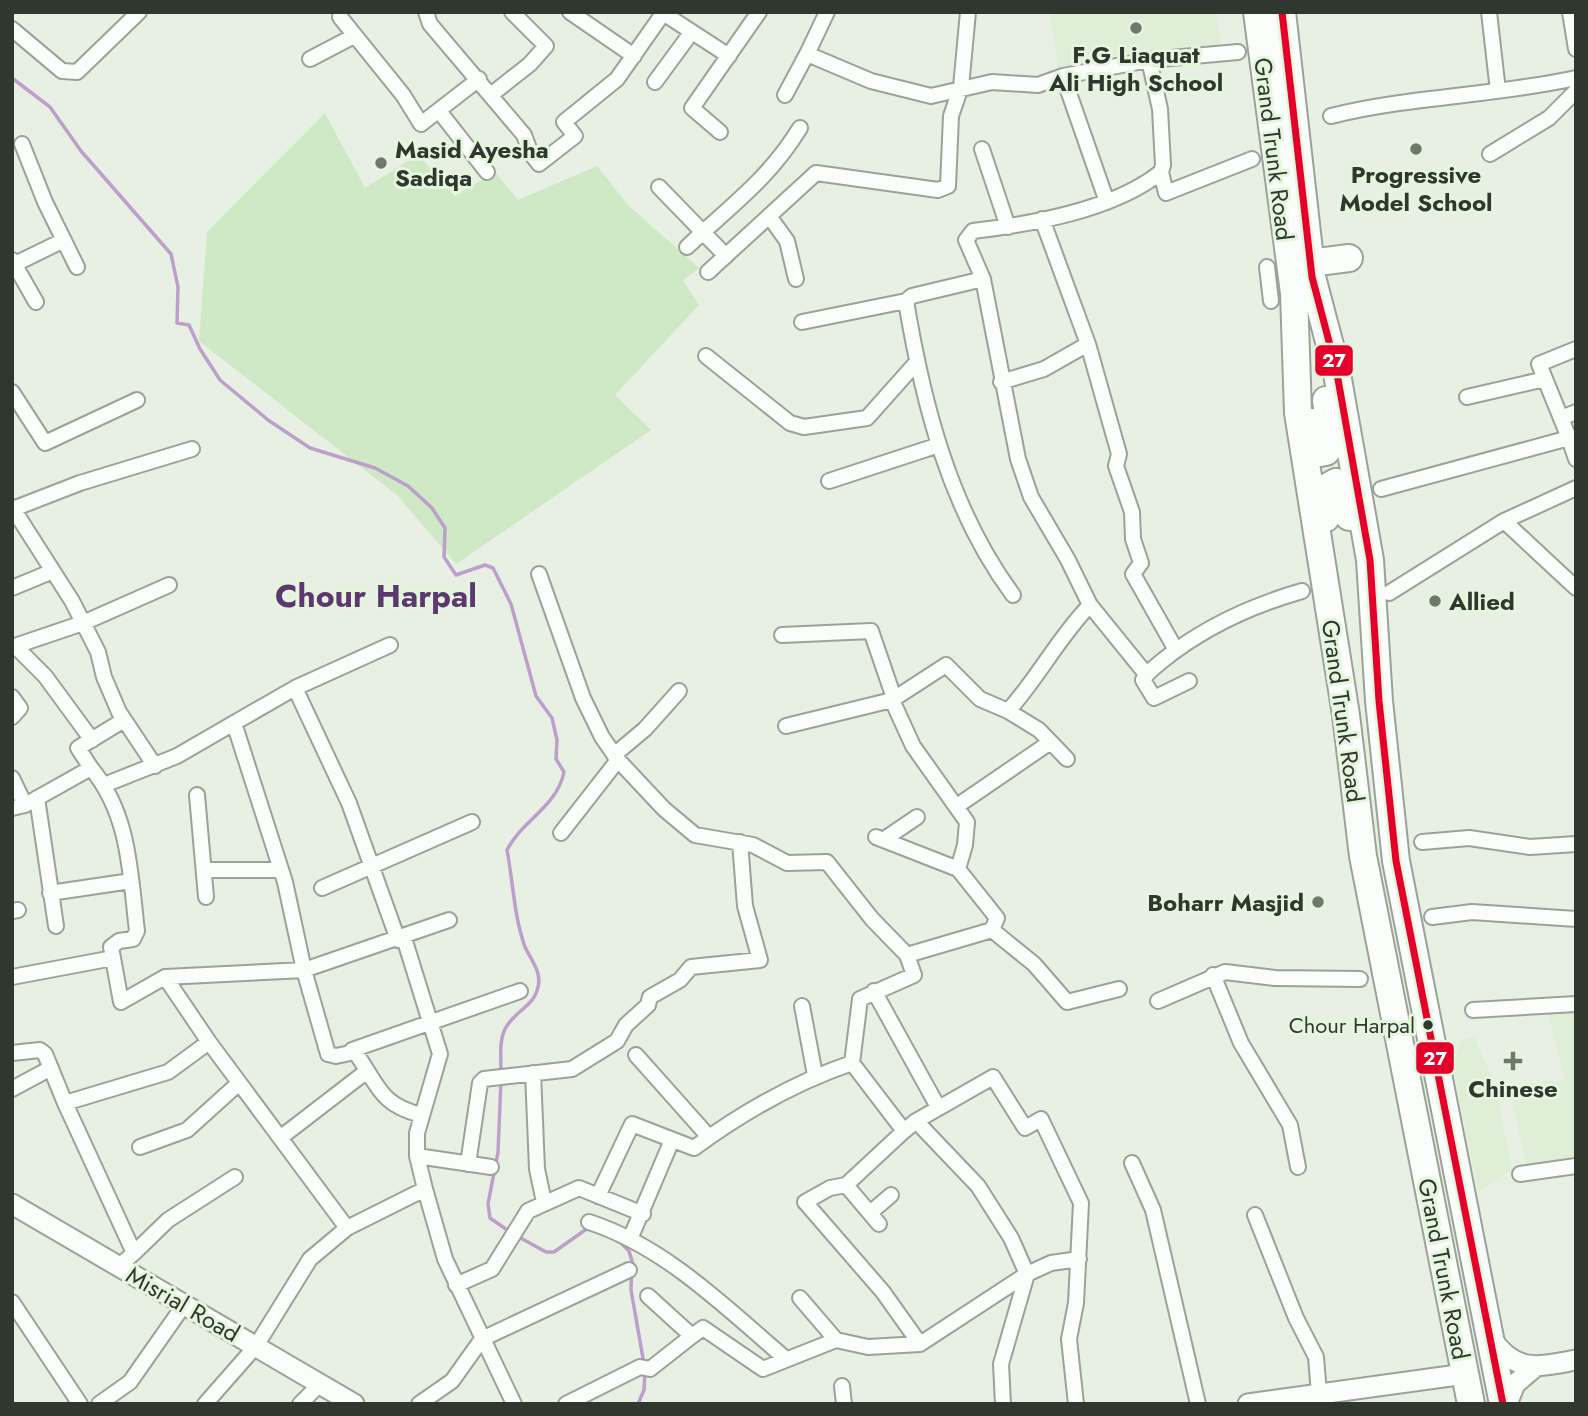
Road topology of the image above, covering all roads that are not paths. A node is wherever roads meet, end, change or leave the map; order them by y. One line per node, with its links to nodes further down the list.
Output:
1 (426, 12): 26 (street)
2 (570, 12): 21 (street)
3 (759, 12): 20 (street)
4 (827, 12): 18 (street)
5 (968, 12): 28 (street)
6 (1257, 12): 65 (highway, Grand Trunk Road)
7 (1282, 12): 56 (highway, Grand Trunk Road)
8 (1489, 12): 29 (street)
9 (1570, 12): 17 (street)
10 (664, 13): 15 (street); 21 (street)
11 (340, 14): 16 (street)
12 (518, 14): 31 (street)
13 (133, 15): 14 (street)
14 (12, 29)
15 (691, 33): 20 (street); 27 (street)
16 (354, 36): 22 (street); 33 (street)
17 (1576, 48)
18 (808, 52): 28 (street); 32 (street)
19 (1238, 52): 23 (street)
20 (729, 55): 36 (street)
21 (634, 56): 31 (street)
22 (310, 59)
23 (1149, 60): 24 (street); 42 (street)
24 (1063, 76): 28 (street); 44 (street)
25 (1576, 78): 29 (street)
26 (479, 79): 31 (street); 33 (street)
27 (655, 82)
28 (961, 87): 45 (street)
29 (1498, 91): 34 (street)
30 (1576, 91): 39 (street)
31 (492, 94)
32 (785, 95)
33 (439, 111): 41 (street)
34 (1331, 116)
35 (800, 128): 48 (street)
36 (720, 132)
37 (22, 144): 49 (street)
38 (982, 149): 47 (street)
39 (1490, 155)
40 (1252, 159): 42 (street)
41 (487, 172)
42 (1161, 172): 44 (street)
43 (659, 187): 48 (street)
44 (1107, 202): 46 (street)
45 (769, 216): 51 (street); 58 (street)
46 (1042, 219): 47 (street); 67 (street)
47 (1008, 227): 59 (street)
48 (703, 232): 50 (street); 51 (street)
49 (64, 240): 53 (street); 54 (street)
50 (687, 247)
51 (726, 256): 57 (street)
52 (1349, 258): 56 (highway)
53 (13, 262): 60 (street)
54 (77, 267)
55 (1267, 267): 63 (street)
56 (1311, 270): 65 (highway); 107 (highway, Grand Trunk Road)
57 (708, 272)
58 (796, 279)
59 (984, 279): 62 (street); 72 (street)
60 (26, 284): 61 (street); 64 (street)
61 (12, 291)
62 (906, 301): 66 (street); 70 (street)
63 (1271, 301)
64 (36, 302)
65 (1296, 319): 109 (highway, Grand Trunk Road)
66 (802, 322)
67 (1088, 344): 72 (street); 100 (street)
68 (1576, 349): 71 (street)
69 (705, 356): 70 (street)
70 (916, 363): 79 (street)
71 (1545, 379): 74 (street); 77 (street)
72 (1001, 382): 95 (street)
73 (12, 391): 75 (street)
74 (1467, 397)
75 (137, 400)
76 (1576, 412): 77 (street)
77 (1561, 418): 78 (street)
78 (1569, 438): 81 (street); 84 (street)
79 (939, 445): 82 (street); 94 (street)
80 (192, 449): 85 (street)
81 (1576, 458)
82 (829, 481)
83 (1576, 488): 86 (street)
84 (1381, 489)
85 (14, 512): 87 (street)
86 (1504, 521): 91 (street); 93 (street)
87 (53, 570): 90 (street); 96 (street)
88 (539, 574): 116 (street)
89 (169, 584): 96 (street)
90 (12, 587)
91 (1576, 588)
92 (1302, 591): 100 (street)
93 (1389, 593)
94 (1013, 595)
95 (1090, 606): 101 (street); 108 (street)
96 (83, 623): 99 (street); 111 (street)
97 (782, 635): 106 (street)
98 (390, 645): 103 (street)
99 (14, 646): 114 (street)
100 (1176, 650): 101 (street)
101 (1146, 674): 102 (street)
102 (1189, 681)
103 (295, 688): 112 (street); 131 (street)
104 (679, 691): 116 (street)
105 (12, 697): 110 (street)
106 (893, 699): 108 (street); 113 (street); 124 (street)
107 (1379, 701): 109 (highway); 208 (highway, Grand Trunk Road)
108 (1008, 711): 115 (street)
109 (1346, 715): 217 (highway, Grand Trunk Road)
110 (12, 717)
111 (124, 720): 114 (street); 118 (street)
112 (234, 723): 118 (street); 134 (street)
113 (786, 726)
114 (92, 740): 119 (street)
115 (1049, 743): 117 (street); 124 (street)
116 (616, 757): 127 (street); 128 (street)
117 (1067, 759)
118 (155, 766): 121 (street)
119 (90, 768): 121 (street); 123 (street)
120 (12, 778): 123 (street)
121 (104, 785): 135 (street)
122 (197, 795): 133 (street)
123 (25, 804): 137 (street)
124 (957, 806): 132 (street)
125 (917, 817): 132 (street)
126 (472, 822): 131 (street)
127 (561, 833)
128 (740, 842): 145 (street); 167 (street)
129 (1422, 842): 130 (street)
130 (1576, 844)
131 (373, 866): 136 (street); 144 (street)
132 (958, 869): 143 (street)
133 (206, 870): 134 (street); 138 (street)
134 (281, 870): 147 (street)
135 (131, 881): 137 (street); 146 (street)
136 (322, 888)
137 (50, 893): 142 (street)
138 (206, 897)
139 (1432, 917): 140 (street)
140 (1576, 919)
141 (449, 920): 144 (street)
142 (56, 926)
143 (992, 930): 145 (street); 152 (street)
144 (401, 939): 147 (street); 159 (street)
145 (907, 955): 154 (street)
146 (113, 958): 149 (street); 150 (street)
147 (304, 970): 150 (street); 161 (street)
148 (1213, 975): 151 (street); 155 (street); 185 (street)
149 (12, 977)
150 (165, 977): 160 (street)
151 (1360, 979)
152 (1119, 989)
153 (520, 991): 159 (street)
154 (874, 991): 164 (street); 172 (street)
155 (1158, 1001)
156 (1576, 1004): 158 (street)
157 (802, 1006): 168 (street)
158 (1472, 1010)
159 (431, 1022): 161 (street); 173 (street)
160 (209, 1042): 169 (street); 171 (street)
161 (352, 1050): 166 (street)
162 (12, 1053): 165 (street)
163 (636, 1055): 176 (street)
164 (852, 1063): 168 (street); 175 (street)
165 (51, 1068): 170 (street); 171 (street)
166 (367, 1071): 173 (street); 177 (street)
167 (533, 1073): 182 (street); 192 (street)
168 (816, 1075): 176 (street)
169 (239, 1083): 177 (street); 179 (street)
170 (12, 1089)
171 (65, 1103): 199 (street)
172 (938, 1107): 174 (street); 200 (street)
173 (422, 1115): 180 (street)
174 (916, 1121): 175 (street); 202 (street)
175 (904, 1131): 188 (street)
176 (709, 1137): 178 (street)
177 (280, 1138): 197 (street)
178 (673, 1140): 191 (street); 194 (street)
179 (140, 1147)
180 (417, 1156): 182 (street); 189 (street)
181 (1132, 1163): 233 (street)
182 (468, 1164): 184 (street)
183 (1576, 1166): 186 (street)
184 (491, 1167)
185 (1298, 1167)
186 (1520, 1174)
187 (235, 1177): 199 (street)
188 (846, 1185): 190 (street); 212 (street)
189 (425, 1189): 197 (street); 203 (street)
190 (891, 1195)
191 (598, 1196): 192 (street); 194 (street)
192 (544, 1202): 203 (street)
193 (12, 1204): 199 (main road, Misrial Road)
194 (643, 1214): 198 (street)
195 (1255, 1215): 220 (street)
196 (589, 1222): 198 (street)
197 (347, 1228): 213 (street)
198 (631, 1239): 214 (street)
199 (126, 1259): 207 (main road, Misrial Road)
200 (1079, 1259): 202 (street); 232 (street)
201 (629, 1270): 210 (street)
202 (1027, 1274): 212 (street); 231 (street)
203 (456, 1285): 210 (street)
204 (648, 1296): 209 (street)
205 (800, 1298): 211 (street)
206 (12, 1303): 222 (street)
207 (184, 1305): 213 (main road, Misrial Road); 223 (street)
208 (1489, 1335): 216 (main road); 236 (highway, Grand Trunk Road)
209 (692, 1336): 214 (street); 229 (street)
210 (482, 1339): 227 (street); 228 (street)
211 (836, 1339): 212 (street); 214 (street)
212 (920, 1343)
213 (256, 1346): 218 (main road, Misrial Road); 224 (street)
214 (786, 1359)
215 (1576, 1360): 216 (main road)
216 (1535, 1367): 236 (main road)
217 (1465, 1374): 220 (main road); 235 (highway, Grand Trunk Road)
218 (320, 1384): 225 (street); 226 (main road, Misrial Road)
219 (842, 1386): 230 (street)
220 (1319, 1394): 221 (main road)
221 (1270, 1402): 234 (main road)
222 (80, 1404)
223 (99, 1404)
224 (205, 1404)
225 (300, 1404)
226 (354, 1404)
227 (419, 1404)
228 (514, 1404)
229 (566, 1404)
230 (844, 1404)
231 (1003, 1404)
232 (1076, 1404)
233 (1198, 1404)
234 (1248, 1404)
235 (1471, 1404)
236 (1505, 1404)

